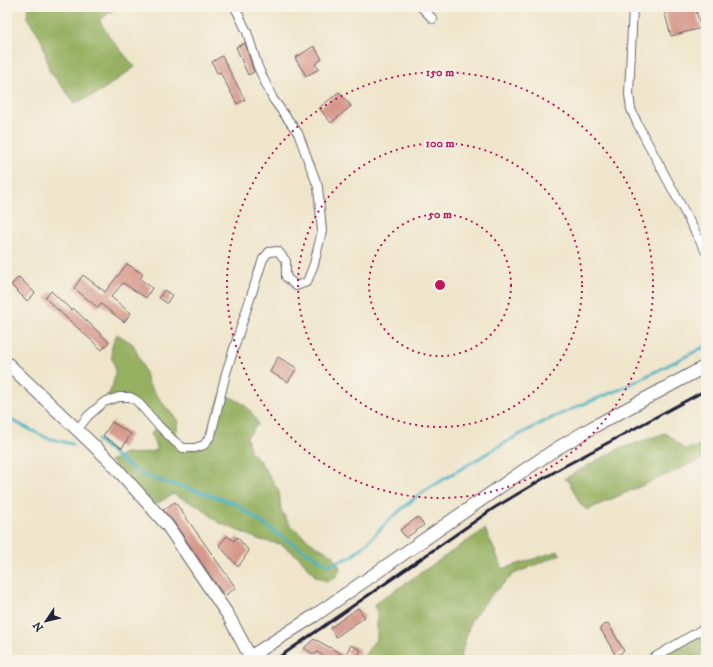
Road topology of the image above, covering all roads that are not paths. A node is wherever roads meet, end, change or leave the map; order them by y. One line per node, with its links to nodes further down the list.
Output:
1 (235, 7): 8 (street)
2 (421, 7): 4 (street)
3 (633, 7): 5 (street)
4 (434, 19)
5 (706, 252)
6 (7, 363): 8 (street)
7 (706, 366): 10 (street)
8 (77, 430): 10 (street)
9 (706, 626): 11 (street)
10 (251, 658)
11 (650, 660)

